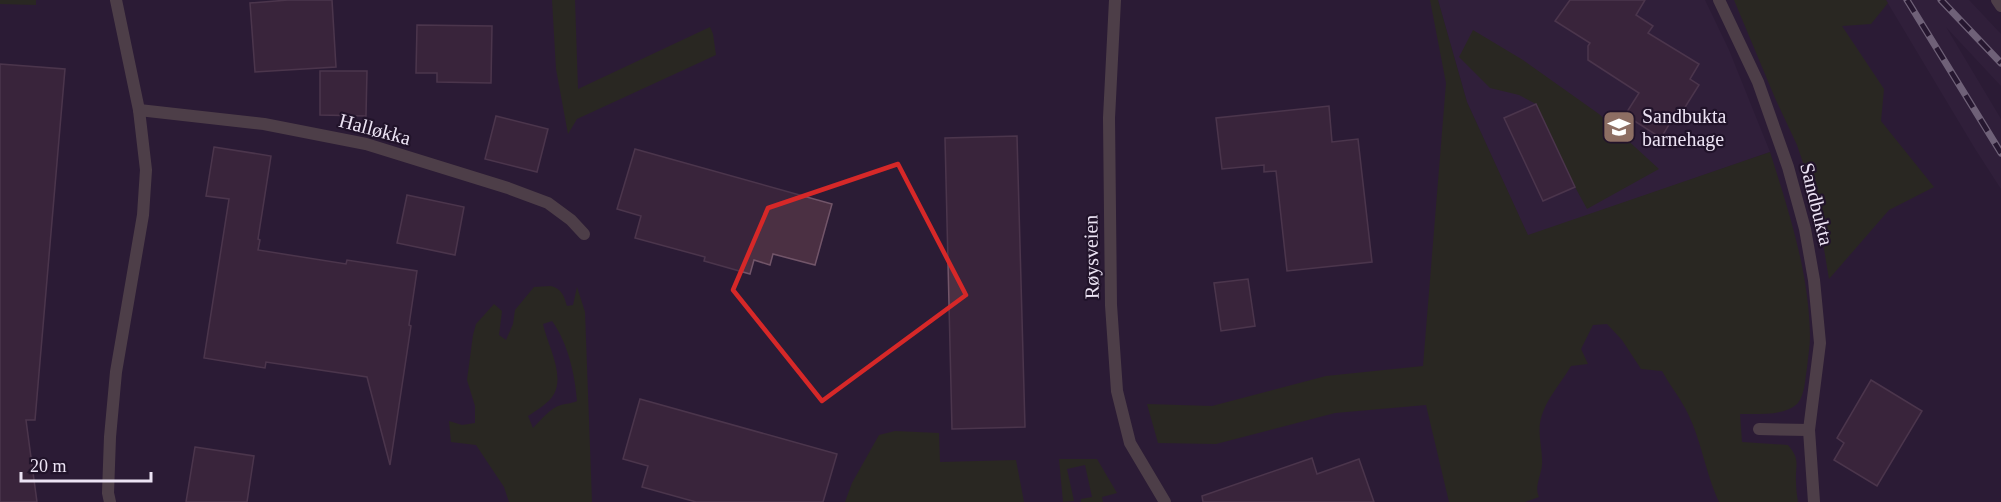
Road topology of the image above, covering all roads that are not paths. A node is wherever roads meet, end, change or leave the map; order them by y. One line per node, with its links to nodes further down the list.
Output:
1 (116, 0): 6 (street)
2 (1115, 0): 11 (street, Røysveien)
3 (1719, 0): 9 (street, Sandbukta)
4 (1997, 0): 5 (street)
5 (2001, 6)
6 (139, 111): 7 (street, Halløkka); 10 (street)
7 (584, 234)
8 (1759, 429): 9 (street)
9 (1809, 430): 12 (street, Sandbukta)
10 (110, 502)
11 (1165, 502)
12 (1814, 502)

